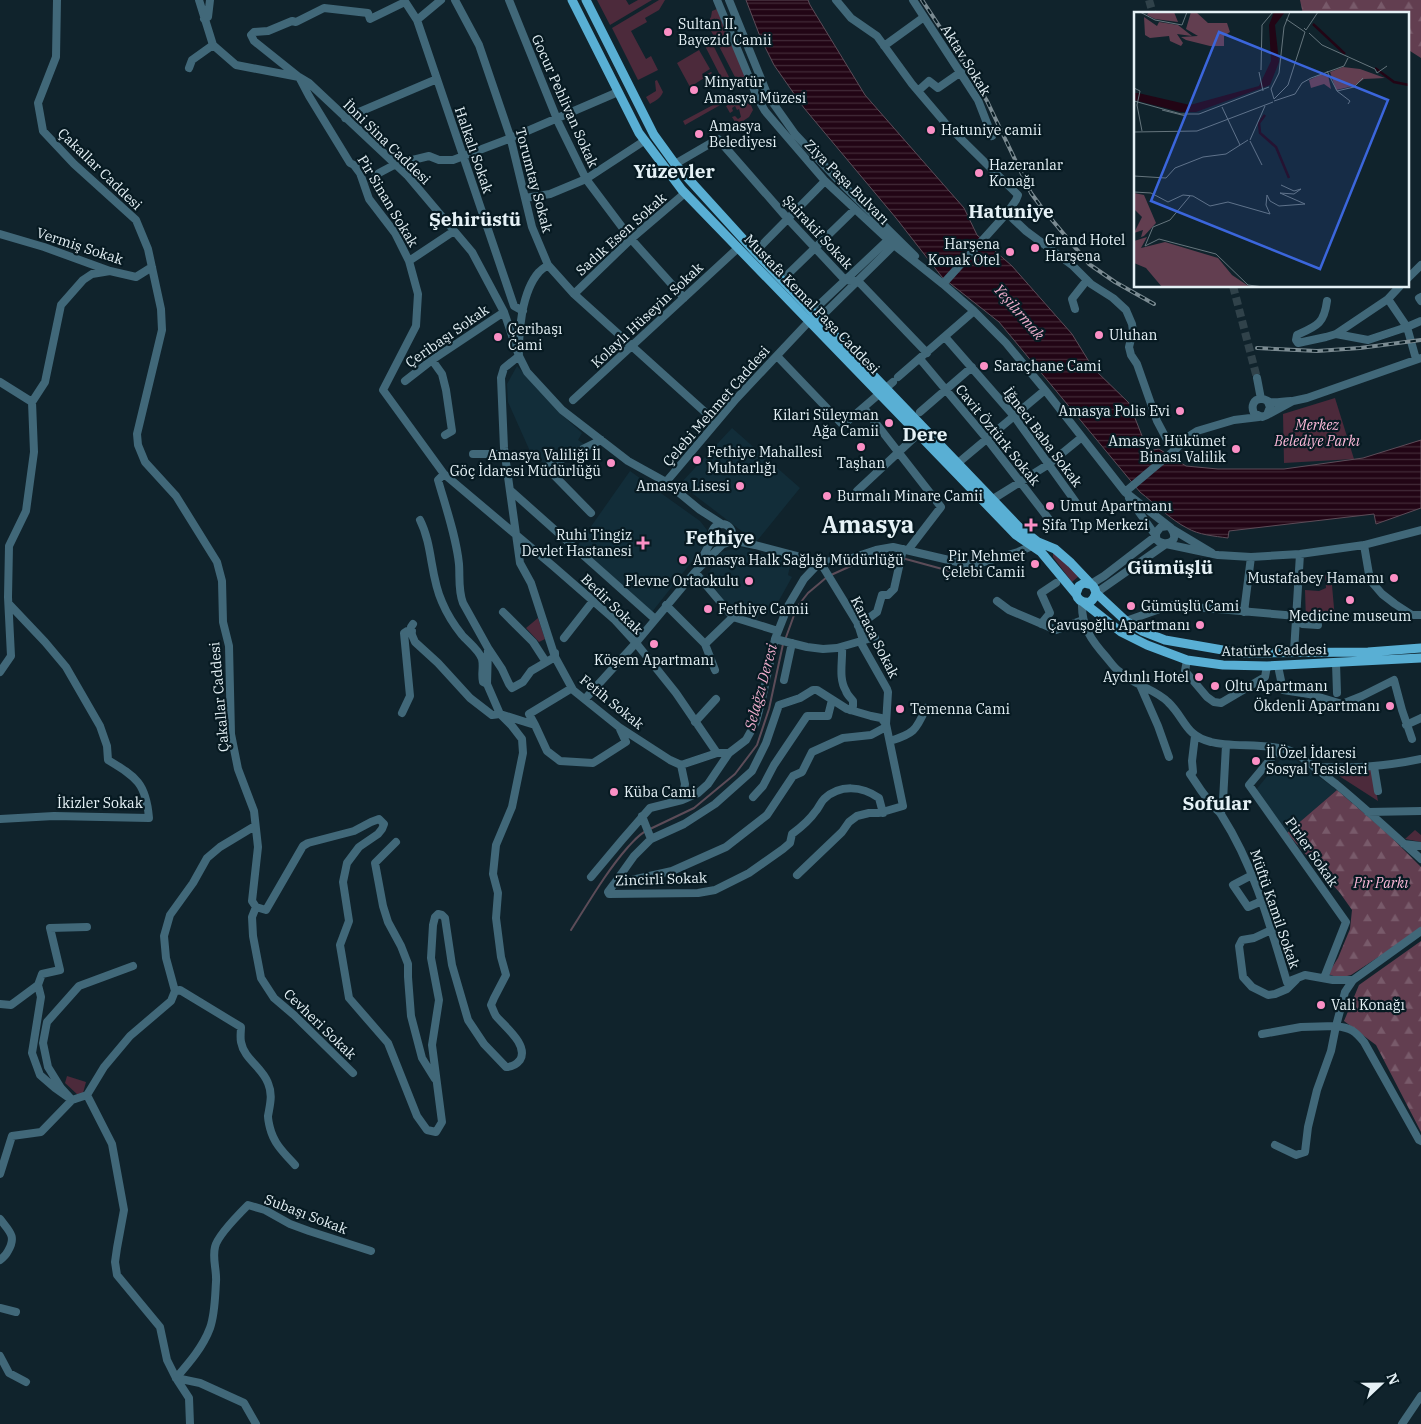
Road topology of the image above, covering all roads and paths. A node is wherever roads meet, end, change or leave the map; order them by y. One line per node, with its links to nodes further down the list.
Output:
1 (57, 0): 54 (street, Çakallar Caddesi)
2 (199, 0): 18 (street)
3 (203, 0): 18 (street)
4 (210, 0): 18 (street)
5 (319, 0): 16 (street)
6 (441, 0): 19 (street)
7 (454, 0): 31 (street, Torumtay Sokak)
8 (509, 0): 29 (street, Gocur Pehlivan Sokak)
9 (572, 0): 27 (main road, Mustafa Kemal Paşa Caddesi)
10 (586, 0): 35 (main road, Mustafa Kemal Paşa Caddesi)
11 (717, 0): 38 (street, Ziya Paşa Bulvarı)
12 (729, 0): 61 (street, Ziya Paşa Bulvarı)
13 (836, 0): 21 (street)
14 (913, 0): 17 (street, Aktav Sokak)
15 (404, 1): 16 (street); 19 (street, Halkalı Sokak)
16 (320, 10): 24 (street)
17 (924, 17): 21 (street); 23 (street, Aktav Sokak)
18 (204, 19): 20 (street)
19 (417, 20): 25 (street, Halkalı Sokak)
20 (212, 45): 22 (street); 24 (street, İbni Sina Caddesi)
21 (884, 46): 26 (street)
22 (189, 68)
23 (961, 72): 26 (street); 30 (street, Aktav Sokak)
24 (299, 77): 28 (street, İbni Sina Caddesi); 51 (street, Pir Sinan Sokak)
25 (437, 79): 28 (street); 33 (street, Halkalı Sokak)
26 (918, 91): 42 (street)
27 (618, 92): 29 (street); 32 (main road, Mustafa Kemal Paşa Caddesi)
28 (345, 118): 34 (street, İbni Sina Caddesi)
29 (556, 118): 31 (street); 36 (street, Gocur Pehlivan Sokak)
30 (992, 136)
31 (511, 138): 33 (street); 40 (street, Torumtay Sokak)
32 (644, 141): 36 (street); 39 (main road, Mustafa Kemal Paşa Caddesi)
33 (463, 156): 34 (street); 70 (street, Halkalı Sokak)
34 (396, 164): 37 (street); 44 (street, İbni Sina Caddesi)
35 (675, 164): 43 (street, Şairakif Sokak); 50 (main road, Mustafa Kemal Paşa Caddesi)
36 (586, 179): 40 (street); 46 (street, Gocur Pehlivan Sokak)
37 (372, 181)
38 (825, 181): 41 (street, Ziya Paşa Bulvarı); 43 (street)
39 (685, 193): 46 (street, Sadık Esen Sokak); 48 (main road, Mustafa Kemal Paşa Caddesi)
40 (525, 198): 52 (street, Torumtay Sokak)
41 (855, 209): 47 (street, Ziya Paşa Bulvarı); 49 (street)
42 (1007, 213): 59 (street); 61 (street)
43 (788, 219): 49 (street, Şairakif Sokak); 50 (street)
44 (454, 231): 51 (street); 71 (street, İbni Sina Caddesi)
45 (0, 234): 55 (street, Vermiş Sokak)
46 (631, 239): 63 (street, Sadık Esen Sokak); 65 (street, Gocur Pehlivan Sokak)
47 (891, 243): 58 (street); 60 (street); 61 (street, Ziya Paşa Bulvarı)
48 (738, 248): 65 (street, Kolaylı Hüseyin Sokak); 73 (main road, Mustafa Kemal Paşa Caddesi)
49 (814, 248): 57 (street); 58 (street, Şairakif Sokak)
50 (755, 252): 57 (main road, Mustafa Kemal Paşa Caddesi)
51 (408, 261): 114 (street, Pir Sinan Sokak)
52 (548, 265): 63 (street, Torumtay Sokak); 70 (street)
53 (1421, 266): 56 (street)
54 (152, 267): 55 (street, Vermiş Sokak); 226 (street, Çakallar Caddesi)
55 (110, 272): 95 (street)
56 (1408, 278)
57 (782, 280): 73 (main road, Mustafa Kemal Paşa Caddesi)
58 (845, 280): 60 (street, Şairakif Sokak); 73 (street)
59 (1087, 280): 69 (street); 108 (street)
60 (858, 281): 73 (street); 79 (street, Şairakif Sokak)
61 (943, 284): 72 (street, Ziya Paşa Bulvarı)
62 (1398, 288): 66 (street)
63 (574, 294): 78 (street, Torumtay Sokak)
64 (1421, 297): 68 (street)
65 (684, 298): 78 (street, Kolaylı Hüseyin Sokak)
66 (1388, 299): 75 (street); 76 (street)
67 (1327, 301): 76 (street)
68 (1421, 301)
69 (1076, 308)
70 (523, 310): 80 (street)
71 (504, 312): 80 (street, İbni Sina Caddesi); 84 (street, Çeribaşı Sokak)
72 (974, 312): 77 (street); 91 (street, Ziya Paşa Bulvarı)
73 (812, 318): 81 (street, Çelebi Mehmet Caddesi); 89 (main road, Mustafa Kemal Paşa Caddesi)
74 (1421, 321): 75 (street)
75 (1407, 327): 76 (street); 83 (street)
76 (1336, 334)
77 (945, 337): 79 (street); 85 (street, İğneci Baba Sokak)
78 (632, 346): 92 (street, Kolaylı Hüseyin Sokak); 102 (street, Torumtay Sokak)
79 (927, 353): 82 (street)
80 (520, 356): 107 (street, İbni Sina Caddesi); 111 (street, Fetih Sokak)
81 (777, 356): 96 (street); 102 (street, Çelebi Mehmet Caddesi)
82 (920, 358): 89 (street); 90 (street, Cavit Öztürk Sokak)
83 (1419, 358): 94 (street)
84 (432, 360): 87 (street, Çeribaşı Sokak); 104 (street)
85 (972, 367): 90 (street); 99 (street, İğneci Baba Sokak)
86 (1257, 378): 93 (street)
87 (405, 381)
88 (0, 382): 95 (street)
89 (889, 385): 96 (street); 103 (main road, Mustafa Kemal Paşa Caddesi); 112 (main road, Mustafa Kemal Paşa Caddesi)
90 (946, 390): 98 (street); 106 (street, Cavit Öztürk Sokak)
91 (1045, 390): 99 (street); 105 (street, Ziya Paşa Bulvarı)
92 (573, 400)
93 (1264, 400): 94 (street); 97 (street); 100 (street)
94 (1293, 401): 100 (street)
95 (32, 402): 150 (street)
96 (864, 408): 109 (street)
97 (1252, 408): 100 (street); 101 (street)
98 (920, 412)
99 (1014, 416): 106 (street); 113 (street, İğneci Baba Sokak)
100 (1263, 416): 101 (street)
101 (1234, 420): 108 (street)
102 (716, 422): 115 (street, Çelebi Mehmet Caddesi)
103 (918, 434): 109 (street); 137 (main road, Mustafa Kemal Paşa Caddesi)
104 (445, 435)
105 (1082, 437): 113 (street); 119 (street, Ziya Paşa Bulvarı)
106 (987, 439): 112 (street); 116 (street, Cavit Öztürk Sokak)
107 (601, 440): 115 (street, İbni Sina Caddesi); 123 (street)
108 (1174, 451): 119 (street)
109 (899, 452): 118 (street); 138 (street)
110 (473, 454): 111 (street)
111 (504, 454): 117 (street, Fetih Sokak)
112 (958, 463): 120 (main road, Mustafa Kemal Paşa Caddesi)
113 (1049, 464): 116 (street); 121 (street, İğneci Baba Sokak)
114 (444, 474): 131 (street, Bedir Sokak); 172 (street)
115 (666, 482): 122 (street, Çelebi Mehmet Caddesi)
116 (1020, 482): 120 (street); 126 (street, Cavit Öztürk Sokak)
117 (510, 490): 131 (street, Fetih Sokak); 157 (street)
118 (857, 492)
119 (1125, 492): 127 (street, Ziya Paşa Bulvarı); 132 (street)
120 (992, 499): 145 (main road, Mustafa Kemal Paşa Caddesi)
121 (1080, 508)
122 (700, 510): 125 (street, Çelebi Mehmet Caddesi); 130 (street, Çelebi Mehmet Caddesi)
123 (591, 513)
124 (420, 520): 186 (street)
125 (722, 524): 129 (street); 130 (street)
126 (1055, 527)
127 (1170, 528): 132 (street); 135 (street); 140 (street, Ziya Paşa Bulvarı)
128 (1421, 530): 136 (street)
129 (732, 533): 133 (street); 134 (street)
130 (713, 534): 133 (street); 143 (street)
131 (516, 536): 147 (street, Bedir Sokak); 176 (street, Fetih Sokak)
132 (1156, 536): 135 (street); 145 (street)
133 (726, 542): 134 (street); 143 (street)
134 (741, 542): 142 (street)
135 (1166, 544): 140 (street); 145 (street)
136 (1364, 545): 139 (street); 154 (street)
137 (1032, 546): 138 (street); 146 (main road, Mustafa Kemal Paşa Caddesi)
138 (903, 553): 142 (street); 162 (street)
139 (1300, 554): 141 (street); 155 (street)
140 (1216, 555): 141 (street)
141 (1251, 556): 153 (street)
142 (820, 562): 162 (street, Karaca Sokak); 163 (street)
143 (695, 572): 151 (street); 156 (street)
144 (1056, 583): 160 (street)
145 (1092, 587): 146 (main road); 149 (main road); 159 (main road, Atatürk Caddesi)
146 (1076, 594): 149 (main road)
147 (593, 601): 165 (street); 168 (street, Bedir Sokak)
148 (997, 601): 160 (street)
149 (1082, 602): 158 (street); 178 (main road, Atatürk Caddesi)
150 (8, 604): 184 (street); 225 (street, İkizler Sokak)
151 (666, 605): 157 (street); 170 (street)
152 (503, 612): 179 (street)
153 (1244, 612): 155 (street); 159 (street)
154 (1421, 614)
155 (1297, 616): 161 (street); 175 (street)
156 (733, 617): 163 (street); 170 (street)
157 (655, 619): 168 (street)
158 (1083, 620): 160 (street); 187 (street)
159 (1126, 621): 175 (main road, Atatürk Caddesi)
160 (1041, 624)
161 (1318, 625)
162 (858, 626): 167 (street, Karaca Sokak)
163 (778, 630): 166 (street)
164 (875, 637): 167 (street)
165 (564, 638)
166 (777, 640): 169 (street); 192 (street)
167 (862, 640): 171 (street); 201 (street, Karaca Sokak)
168 (636, 643): 190 (street); 200 (street, Bedir Sokak)
169 (791, 643): 171 (street); 185 (street)
170 (705, 644): 183 (street)
171 (842, 646): 196 (street)
172 (488, 648): 179 (street); 186 (street)
173 (556, 648): 176 (street)
174 (1421, 648): 175 (main road, Atatürk Caddesi)
175 (1294, 652)
176 (555, 657): 179 (street); 188 (street, Fetih Sokak)
177 (1421, 658): 180 (main road, Atatürk Caddesi)
178 (1186, 660): 181 (main road, Atatürk Caddesi); 181 (street)
179 (546, 662)
180 (1336, 663): 182 (main road, Atatürk Caddesi); 189 (street)
181 (1267, 666): 182 (main road, Atatürk Caddesi)
182 (1278, 666): 203 (street)
183 (715, 670)
184 (0, 672)
185 (784, 680)
186 (487, 684): 198 (street)
187 (1140, 684): 205 (street); 212 (street)
188 (572, 688): 190 (street, Fetih Sokak); 202 (street)
189 (1337, 693)
190 (585, 699): 204 (street, Fetih Sokak)
191 (716, 699): 200 (street)
192 (764, 700): 194 (street); 211 (street)
193 (832, 700): 194 (street); 196 (street); 218 (street)
194 (777, 704): 227 (street)
195 (926, 708): 207 (street)
196 (850, 710): 201 (street)
197 (402, 713): 198 (street)
198 (500, 714): 202 (street); 251 (street)
199 (1421, 718): 203 (street)
200 (695, 722): 210 (street, Bedir Sokak)
201 (886, 724): 207 (street, Karaca Sokak); 235 (street, Zincirli Sokak)
202 (535, 725): 204 (street)
203 (1406, 725): 206 (street)
204 (619, 727): 214 (street, Fetih Sokak)
205 (1194, 736): 208 (street); 223 (street, Müftü Kamil Sokak)
206 (1412, 739)
207 (890, 741): 222 (street, Karaca Sokak)
208 (1226, 745): 209 (street); 223 (street)
209 (1280, 749): 215 (street); 243 (street, Pirler Sokak)
210 (717, 753): 211 (street); 214 (street)
211 (729, 753): 219 (street)
212 (1169, 757)
213 (1421, 760): 216 (street)
214 (681, 765): 219 (street)
215 (1314, 767): 216 (street); 221 (street)
216 (1374, 767): 217 (street)
217 (1378, 791)
218 (753, 797)
219 (682, 800): 224 (street)
220 (1421, 811): 221 (street)
221 (1368, 812): 229 (street)
222 (883, 813): 232 (street, Karaca Sokak); 235 (street, Zincirli Sokak)
223 (1221, 813): 233 (street, Müftü Kamil Sokak)
224 (642, 816): 227 (street); 234 (street)
225 (0, 819)
226 (255, 826): 237 (street, Çakallar Caddesi); 246 (street)
227 (651, 839): 235 (street)
228 (396, 842): 251 (street)
229 (1404, 844): 230 (street); 231 (street)
230 (1421, 846)
231 (1421, 859)
232 (797, 875)
233 (1252, 876): 236 (street, Müftü Kamil Sokak); 236 (street)
234 (592, 877)
235 (614, 884)
236 (1262, 900): 239 (street, Müftü Kamil Sokak)
237 (256, 907): 250 (street, Cevheri Sokak); 251 (street)
238 (87, 927): 245 (street)
239 (1271, 930): 242 (street, Müftü Kamil Sokak); 242 (street)
240 (1421, 931): 244 (street)
241 (134, 966): 253 (street)
242 (1298, 978): 243 (street, Müftü Kamil Sokak)
243 (1324, 978): 244 (street, Müftü Kamil Sokak)
244 (1353, 980): 248 (street)
245 (38, 985): 247 (street); 253 (street)
246 (176, 991): 252 (street); 256 (street)
247 (0, 1004)
248 (1336, 1026): 249 (street); 254 (street); 255 (street)
249 (1262, 1034)
250 (354, 1073)
251 (437, 1083)
252 (87, 1095): 253 (street); 264 (street)
253 (72, 1100): 257 (street)
254 (1421, 1141)
255 (1275, 1144)
256 (296, 1165)
257 (0, 1174)
258 (0, 1219): 260 (street)
259 (371, 1251): 264 (street, Subaşı Sokak)
260 (0, 1260)
261 (0, 1308): 262 (street)
262 (16, 1312)
263 (0, 1356): 265 (street)
264 (176, 1378): 267 (street); 268 (street)
265 (26, 1382)
266 (1421, 1396): 269 (street)
267 (190, 1424)
268 (256, 1424)
269 (1402, 1424)

